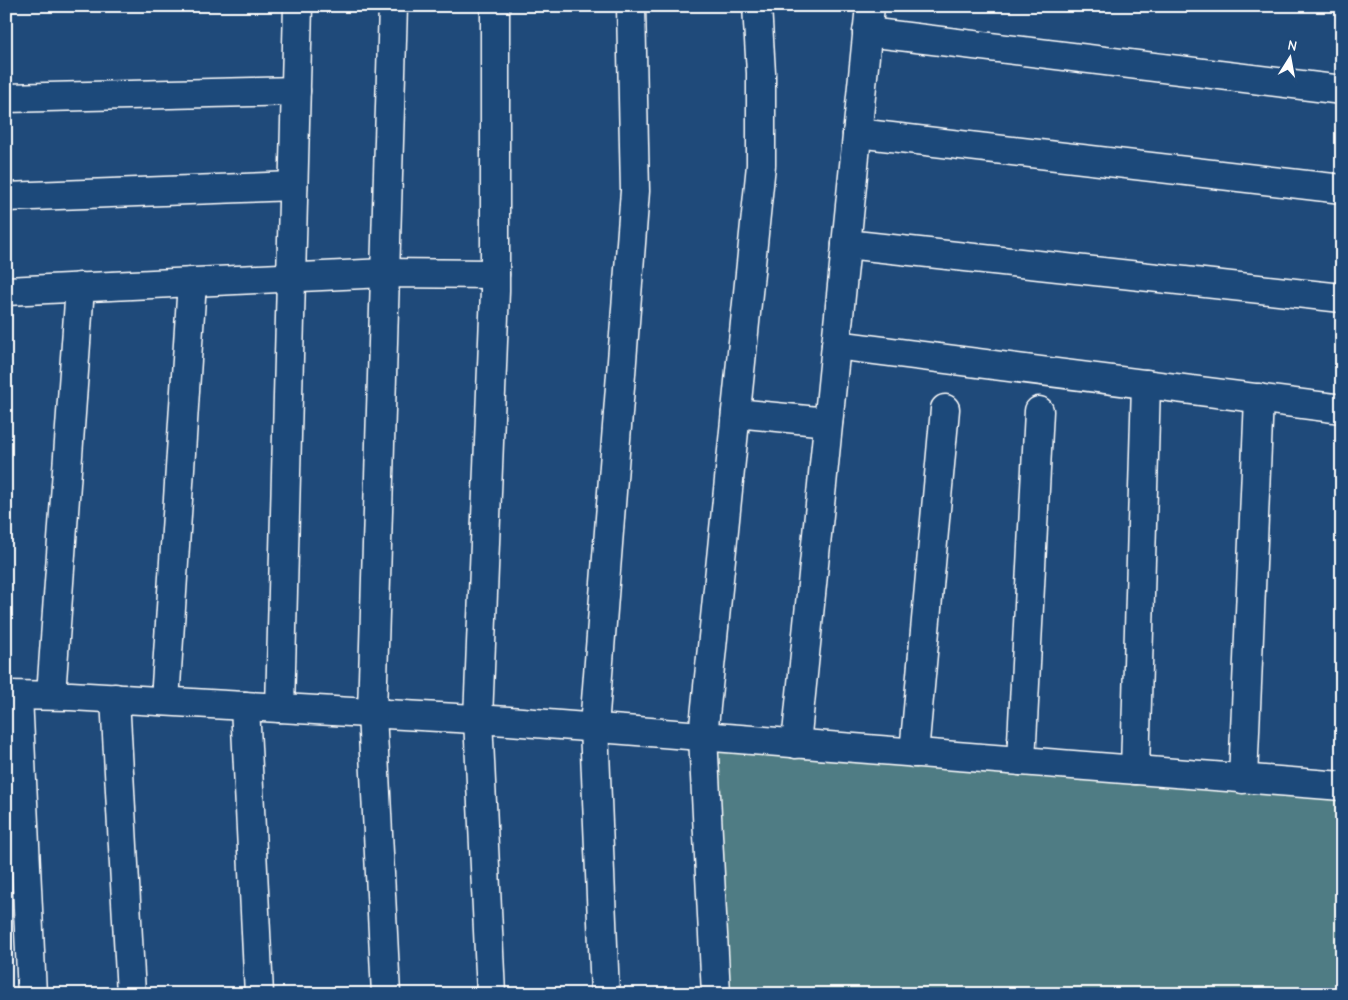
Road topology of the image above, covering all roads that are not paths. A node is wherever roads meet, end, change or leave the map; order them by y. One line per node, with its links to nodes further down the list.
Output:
1 (298, 6): 8 (street)
2 (393, 6): 15 (street)
3 (494, 6): 16 (street)
4 (631, 6): 38 (street)
5 (757, 6): 28 (street)
6 (868, 19): 7 (street); 10 (street)
7 (1342, 90)
8 (296, 91): 9 (street); 11 (street)
9 (6, 98)
10 (857, 133): 12 (street); 14 (street)
11 (293, 186): 13 (street); 17 (street)
12 (1342, 189)
13 (6, 197)
14 (846, 244): 21 (street); 22 (street)
15 (385, 273): 16 (street); 17 (street); 36 (street)
16 (495, 274): 37 (street)
17 (291, 278): 18 (street); 35 (street)
18 (192, 282): 19 (street); 33 (street)
19 (80, 287): 20 (street); 31 (street)
20 (6, 290)
21 (1342, 298)
22 (836, 345): 23 (street); 29 (street)
23 (1146, 384): 24 (street); 43 (street)
24 (1259, 398): 26 (street); 44 (street)
25 (945, 409): 41 (street)
26 (1342, 409)
27 (1039, 411): 42 (street)
28 (736, 413): 29 (street); 39 (street)
29 (828, 422): 40 (street)
30 (12, 695): 31 (street); 46 (street)
31 (51, 696): 32 (street)
32 (115, 698): 33 (street); 47 (street)
33 (165, 701): 34 (street)
34 (245, 706): 35 (street); 48 (street)
35 (280, 708): 36 (street)
36 (372, 713): 37 (street); 49 (street)
37 (478, 719): 38 (street); 50 (street)
38 (594, 728): 39 (street); 51 (street)
39 (703, 736): 40 (street); 52 (street)
40 (796, 744): 41 (street)
41 (914, 753): 42 (street)
42 (1021, 761): 43 (street)
43 (1135, 770): 44 (street)
44 (1243, 779): 45 (street)
45 (1342, 786)
46 (32, 994)
47 (132, 994)
48 (259, 994)
49 (386, 994)
50 (491, 994)
51 (605, 994)
52 (716, 994)

